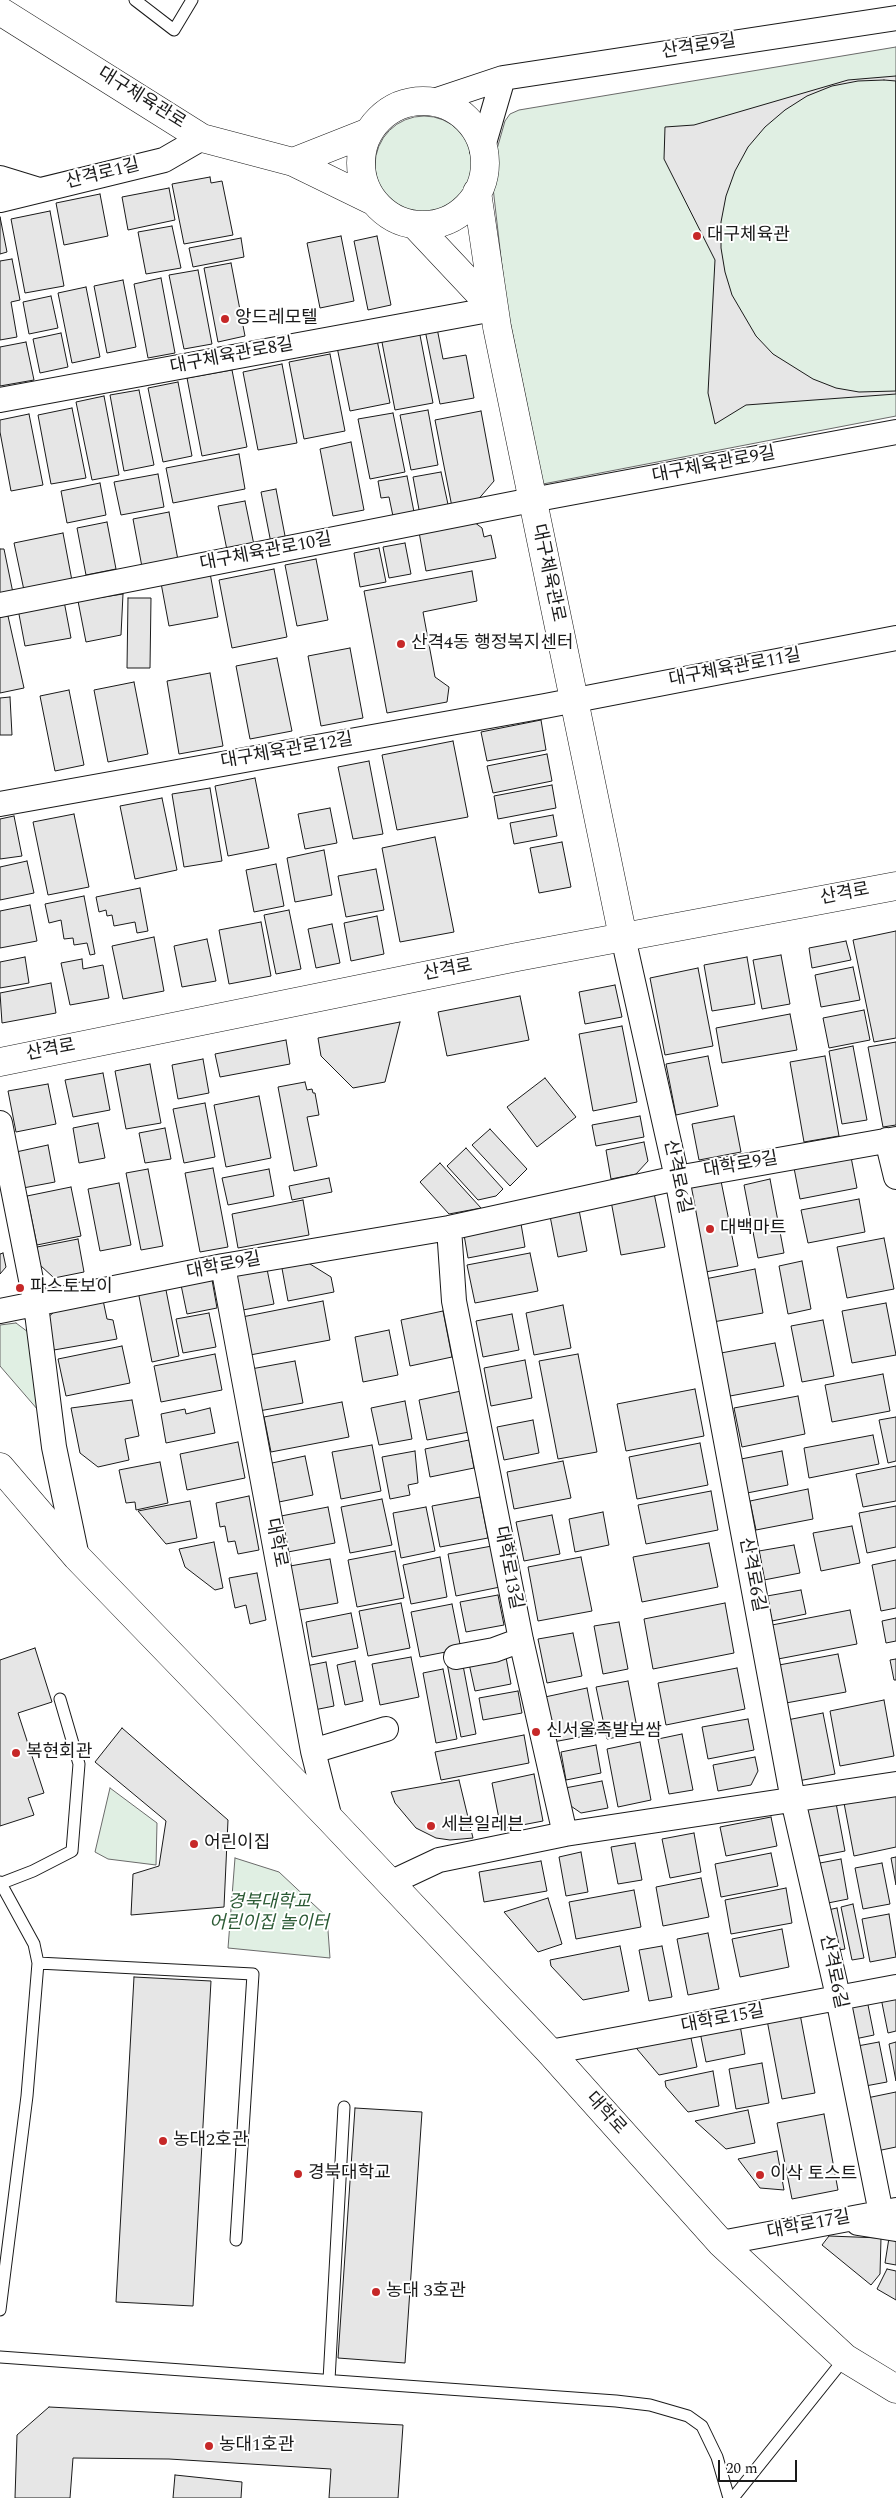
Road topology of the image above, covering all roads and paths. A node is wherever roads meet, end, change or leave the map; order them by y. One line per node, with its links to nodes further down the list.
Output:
1 (135, 0): 2 (lane)
2 (192, 0)
3 (0, 11): 8 (street, 대구체육관로)
4 (896, 18): 5 (street, 산격로9길)
5 (503, 78): 6 (street, 산격로9길); 9 (street)
6 (431, 102): 7 (street); 9 (street)
7 (369, 132): 10 (street); 15 (street)
8 (202, 138): 10 (street, 대구체육관로); 12 (street, 산격로1길)
9 (482, 150): 13 (street)
10 (293, 162): 15 (street, 대구체육관로)
11 (0, 178): 12 (street)
12 (39, 190): 14 (street, 산격로1길)
13 (477, 192): 16 (street); 17 (street, 대구체육관로)
14 (0, 200)
15 (374, 201): 16 (street)
16 (415, 225): 17 (street)
17 (495, 318): 18 (street, 대구체육관로8길); 20 (street, 대구체육관로)
18 (0, 400)
19 (896, 432): 20 (street, 대구체육관로9길)
20 (532, 500): 21 (street, 대구체육관로10길); 23 (street, 대구체육관로)
21 (0, 606)
22 (896, 638): 23 (street, 대구체육관로11길)
23 (574, 700): 24 (street, 대구체육관로12길); 26 (street, 대구체육관로)
24 (0, 804)
25 (896, 886): 26 (street, 산격로)
26 (623, 937): 27 (street, 산격로); 31 (street, 산격로6길)
27 (0, 1062)
28 (0, 1123): 34 (street)
29 (891, 1140): 30 (street, 대학로9길); 31 (street, 대학로9길)
30 (896, 1177)
31 (677, 1178): 32 (street, 대학로9길); 44 (street, 산격로6길)
32 (450, 1228): 33 (street, 대학로9길); 38 (street, 대학로13길)
33 (224, 1266): 34 (street, 대학로9길); 42 (street, 대학로)
34 (36, 1305): 35 (street, 대학로9길); 37 (street)
35 (0, 1311)
36 (0, 1467): 37 (street, 대학로)
37 (77, 1557): 45 (street, 대학로)
38 (521, 1640): 39 (street); 46 (street, 대학로13길)
39 (456, 1657)
40 (60, 1700): 48 (lane)
41 (386, 1729): 42 (street)
42 (313, 1751): 45 (street, 대학로)
43 (896, 1784): 44 (street)
44 (793, 1800): 46 (street); 51 (street, 산격로6길)
45 (330, 1819): 47 (street, 대학로)
46 (565, 1834): 47 (street)
47 (390, 1882): 52 (street, 대학로)
48 (1, 1883): 49 (lane)
49 (38, 1963): 55 (lane); 57 (lane)
50 (896, 1987): 51 (street, 대학로15길)
51 (838, 1998): 52 (street, 대학로15길); 54 (street, 산격로6길)
52 (550, 2052): 56 (street, 대학로)
53 (344, 2107): 60 (lane)
54 (891, 2217): 56 (street, 대학로17길)
55 (236, 2240)
56 (721, 2243): 59 (street, 대학로)
57 (0, 2310)
58 (0, 2357): 60 (lane)
59 (845, 2358): 61 (street, 대학로); 62 (lane)
60 (329, 2380): 62 (lane)
61 (896, 2389)
62 (731, 2498)

